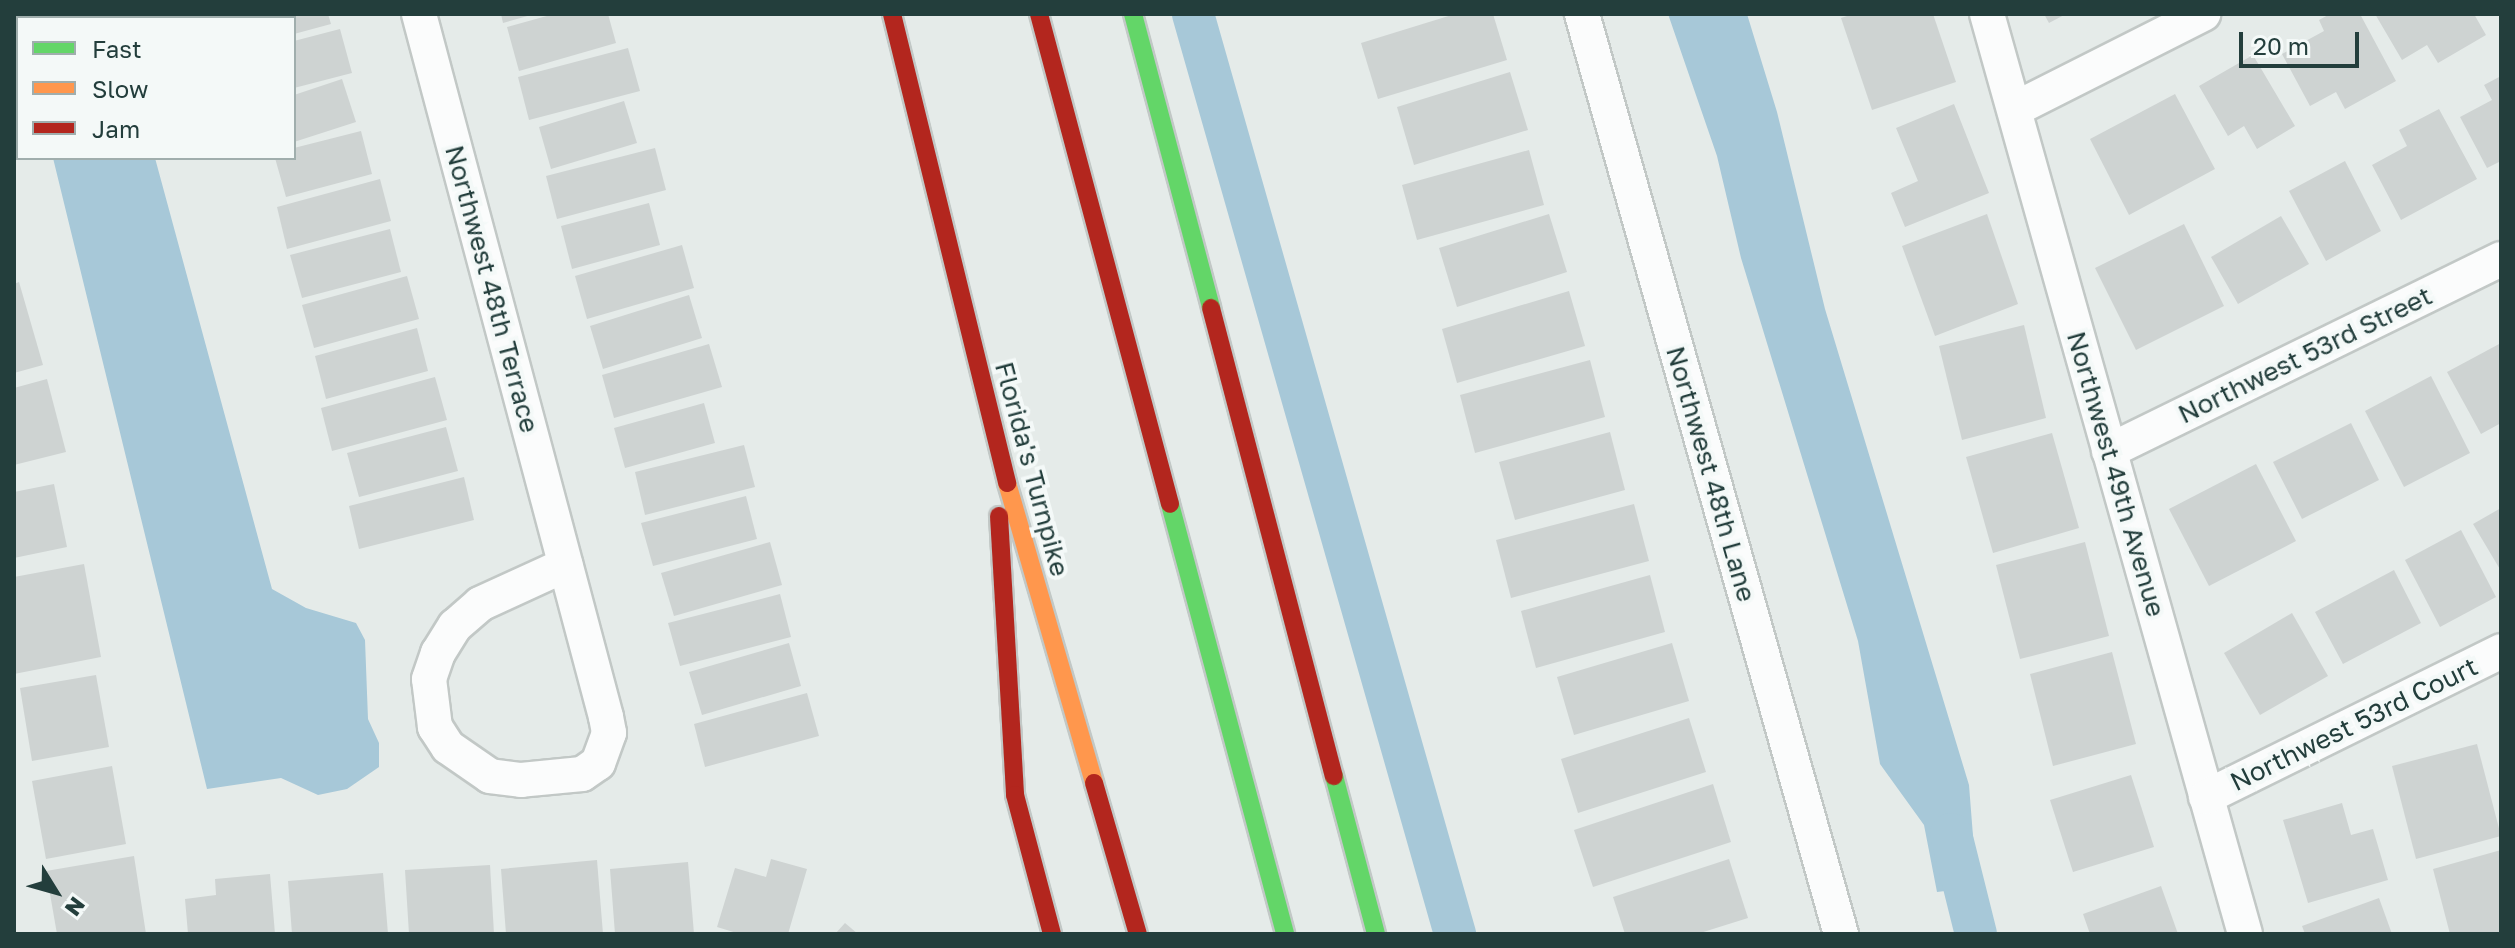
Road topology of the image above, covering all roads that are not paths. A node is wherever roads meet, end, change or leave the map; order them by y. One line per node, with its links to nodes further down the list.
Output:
1 (419, 14): 12 (street, Northwest 48th Terrace)
2 (892, 14): 10 (highway, Florida's Turnpike)
3 (1039, 14): 17 (highway)
4 (1133, 14): 18 (highway)
5 (1582, 14): 19 (street, Northwest 48th Lane)
6 (1987, 14): 8 (street, Northwest 49th Avenue)
7 (2203, 14): 8 (street)
8 (2015, 109): 11 (street, Northwest 49th Avenue)
9 (2501, 259): 11 (street, Northwest 53rd Street)
10 (994, 438): 15 (highway); 16 (highway, Florida's Turnpike)
11 (2109, 451): 14 (street, Northwest 49th Avenue)
12 (565, 565): 12 (street, Northwest 48th Terrace)
13 (2501, 651): 14 (street, Northwest 53rd Court)
14 (2206, 797): 20 (street, Northwest 49th Avenue)
15 (1052, 934)
16 (1138, 934)
17 (1285, 934)
18 (1376, 934)
19 (1841, 934)
20 (2245, 934)

